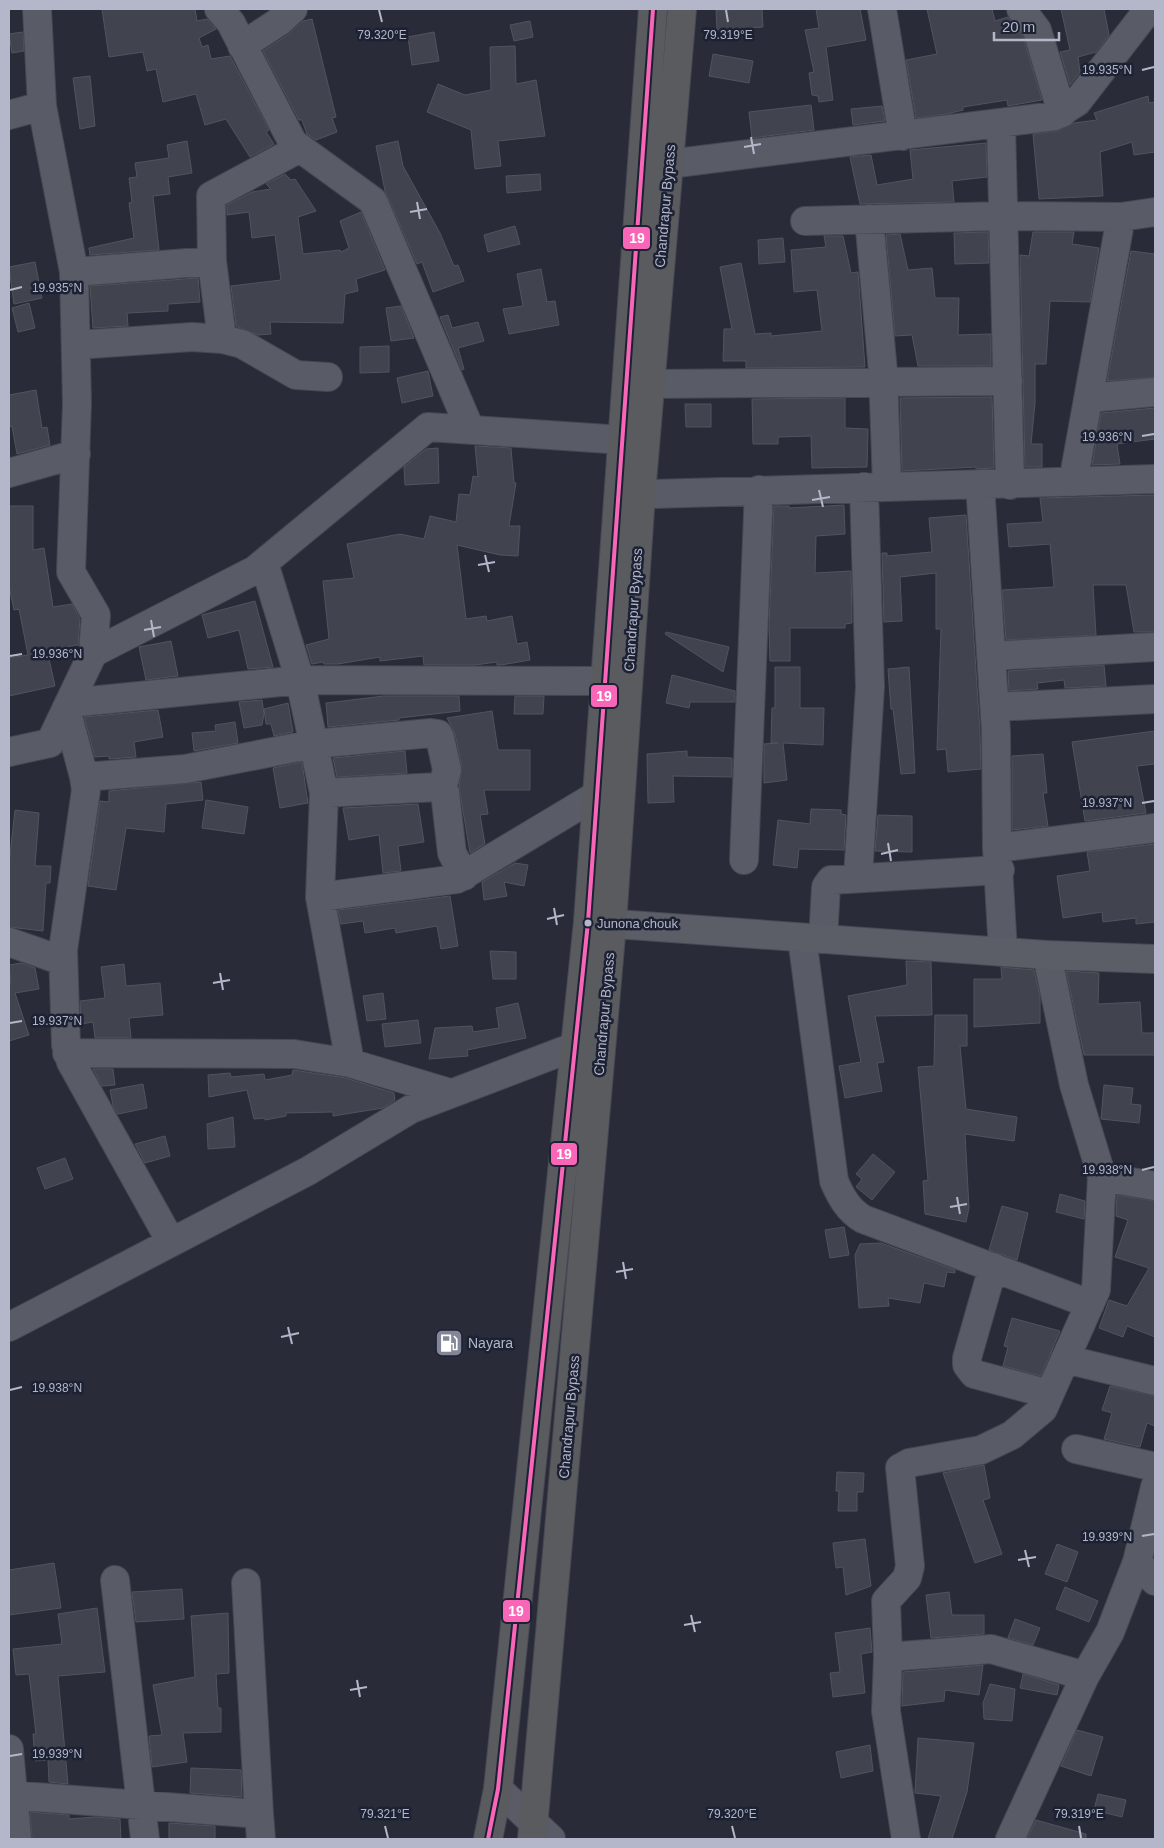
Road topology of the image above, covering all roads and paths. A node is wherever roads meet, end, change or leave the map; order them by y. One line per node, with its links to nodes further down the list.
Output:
1 (37, 9): 10 (street)
2 (219, 9): 9 (street)
3 (653, 9): 33 (highway, Chandrapur Bypass)
4 (682, 9): 16 (highway, Chandrapur Bypass)
5 (882, 9): 14 (street)
6 (1021, 9): 11 (street)
7 (284, 13): 9 (street)
8 (1148, 13): 11 (street)
9 (242, 46): 15 (street)
10 (42, 106): 12 (street); 23 (street)
11 (1062, 112): 13 (street)
12 (9, 115)
13 (1001, 124): 14 (street); 18 (street)
14 (903, 136): 16 (street)
15 (300, 148): 22 (street); 32 (street)
16 (669, 164): 29 (highway, Chandrapur Bypass)
17 (1155, 212): 19 (street)
18 (1004, 216): 19 (street); 20 (street); 27 (street)
19 (1121, 217): 31 (street)
20 (869, 219): 21 (street); 28 (street)
21 (805, 221)
22 (212, 261): 23 (street); 24 (street)
23 (74, 272): 25 (street)
24 (222, 339): 25 (street); 26 (street)
25 (76, 345): 34 (street)
26 (328, 377)
27 (1008, 381): 28 (street); 39 (street)
28 (884, 383): 29 (street); 40 (street)
29 (650, 384): 42 (highway, Chandrapur Bypass)
30 (1155, 392): 31 (street)
31 (1089, 398): 37 (street)
32 (470, 429): 33 (street); 43 (street)
33 (623, 440): 42 (highway, Chandrapur Bypass)
34 (76, 454): 35 (street); 45 (street)
35 (9, 473)
36 (1155, 479): 37 (street)
37 (1072, 482): 39 (street)
38 (980, 484): 39 (street); 40 (street); 46 (street)
39 (1010, 484)
40 (876, 486): 41 (street); 62 (street)
41 (759, 490): 42 (street); 60 (street)
42 (630, 494): 48 (highway, Chandrapur Bypass); 64 (highway, Chandrapur Bypass)
43 (264, 563): 45 (street); 47 (street)
44 (1155, 646): 46 (street)
45 (93, 653): 50 (street)
46 (991, 656): 51 (street)
47 (300, 680): 48 (street); 50 (street); 52 (street)
48 (606, 680): 57 (highway, Chandrapur Bypass)
49 (1155, 699): 51 (street)
50 (68, 706): 53 (street); 54 (street)
51 (995, 707): 59 (street)
52 (314, 744): 54 (street); 55 (street); 56 (street)
53 (9, 752)
54 (84, 777): 70 (street)
55 (442, 789): 56 (street); 61 (street)
56 (324, 792): 63 (street)
57 (597, 795): 61 (street); 64 (highway, Chandrapur Bypass)
58 (1155, 828): 59 (street)
59 (999, 859): 62 (street); 67 (street)
60 (744, 860)
61 (464, 876): 63 (street)
62 (858, 877): 65 (street)
63 (320, 897): 73 (street)
64 (600, 923): 65 (main road); 71 (highway, Chandrapur Bypass); 97 (highway, Chandrapur Bypass)
65 (812, 938): 67 (main road); 78 (street)
66 (9, 942): 70 (street)
67 (1003, 952): 68 (main road)
68 (1047, 955): 69 (main road); 75 (street)
69 (1155, 959)
70 (63, 960): 72 (street)
71 (576, 1046): 74 (street); 93 (highway, Chandrapur Bypass)
72 (67, 1053): 73 (street); 77 (street)
73 (350, 1063): 74 (street)
74 (450, 1094): 77 (street)
75 (1102, 1177): 76 (street); 79 (street)
76 (1155, 1186)
77 (172, 1242): 80 (street)
78 (992, 1267): 79 (street); 83 (street)
79 (1090, 1304): 81 (street)
80 (9, 1327)
81 (1065, 1359): 82 (street); 83 (street)
82 (1155, 1381)
83 (1050, 1394): 90 (street)
84 (1076, 1449): 85 (street)
85 (1155, 1469)
86 (1155, 1487): 87 (street)
87 (1146, 1572): 91 (street)
88 (115, 1580): 95 (street)
89 (246, 1583): 96 (street)
90 (888, 1657): 91 (street); 101 (street)
91 (1085, 1676): 102 (street)
92 (9, 1749): 94 (street)
93 (498, 1789): 97 (street); 100 (highway, Chandrapur Bypass)
94 (11, 1795): 95 (street); 98 (street)
95 (140, 1805): 96 (street); 99 (street)
96 (260, 1826)
97 (539, 1834)
98 (16, 1839)
99 (145, 1839)
100 (488, 1839)
101 (906, 1839)
102 (1010, 1839)

